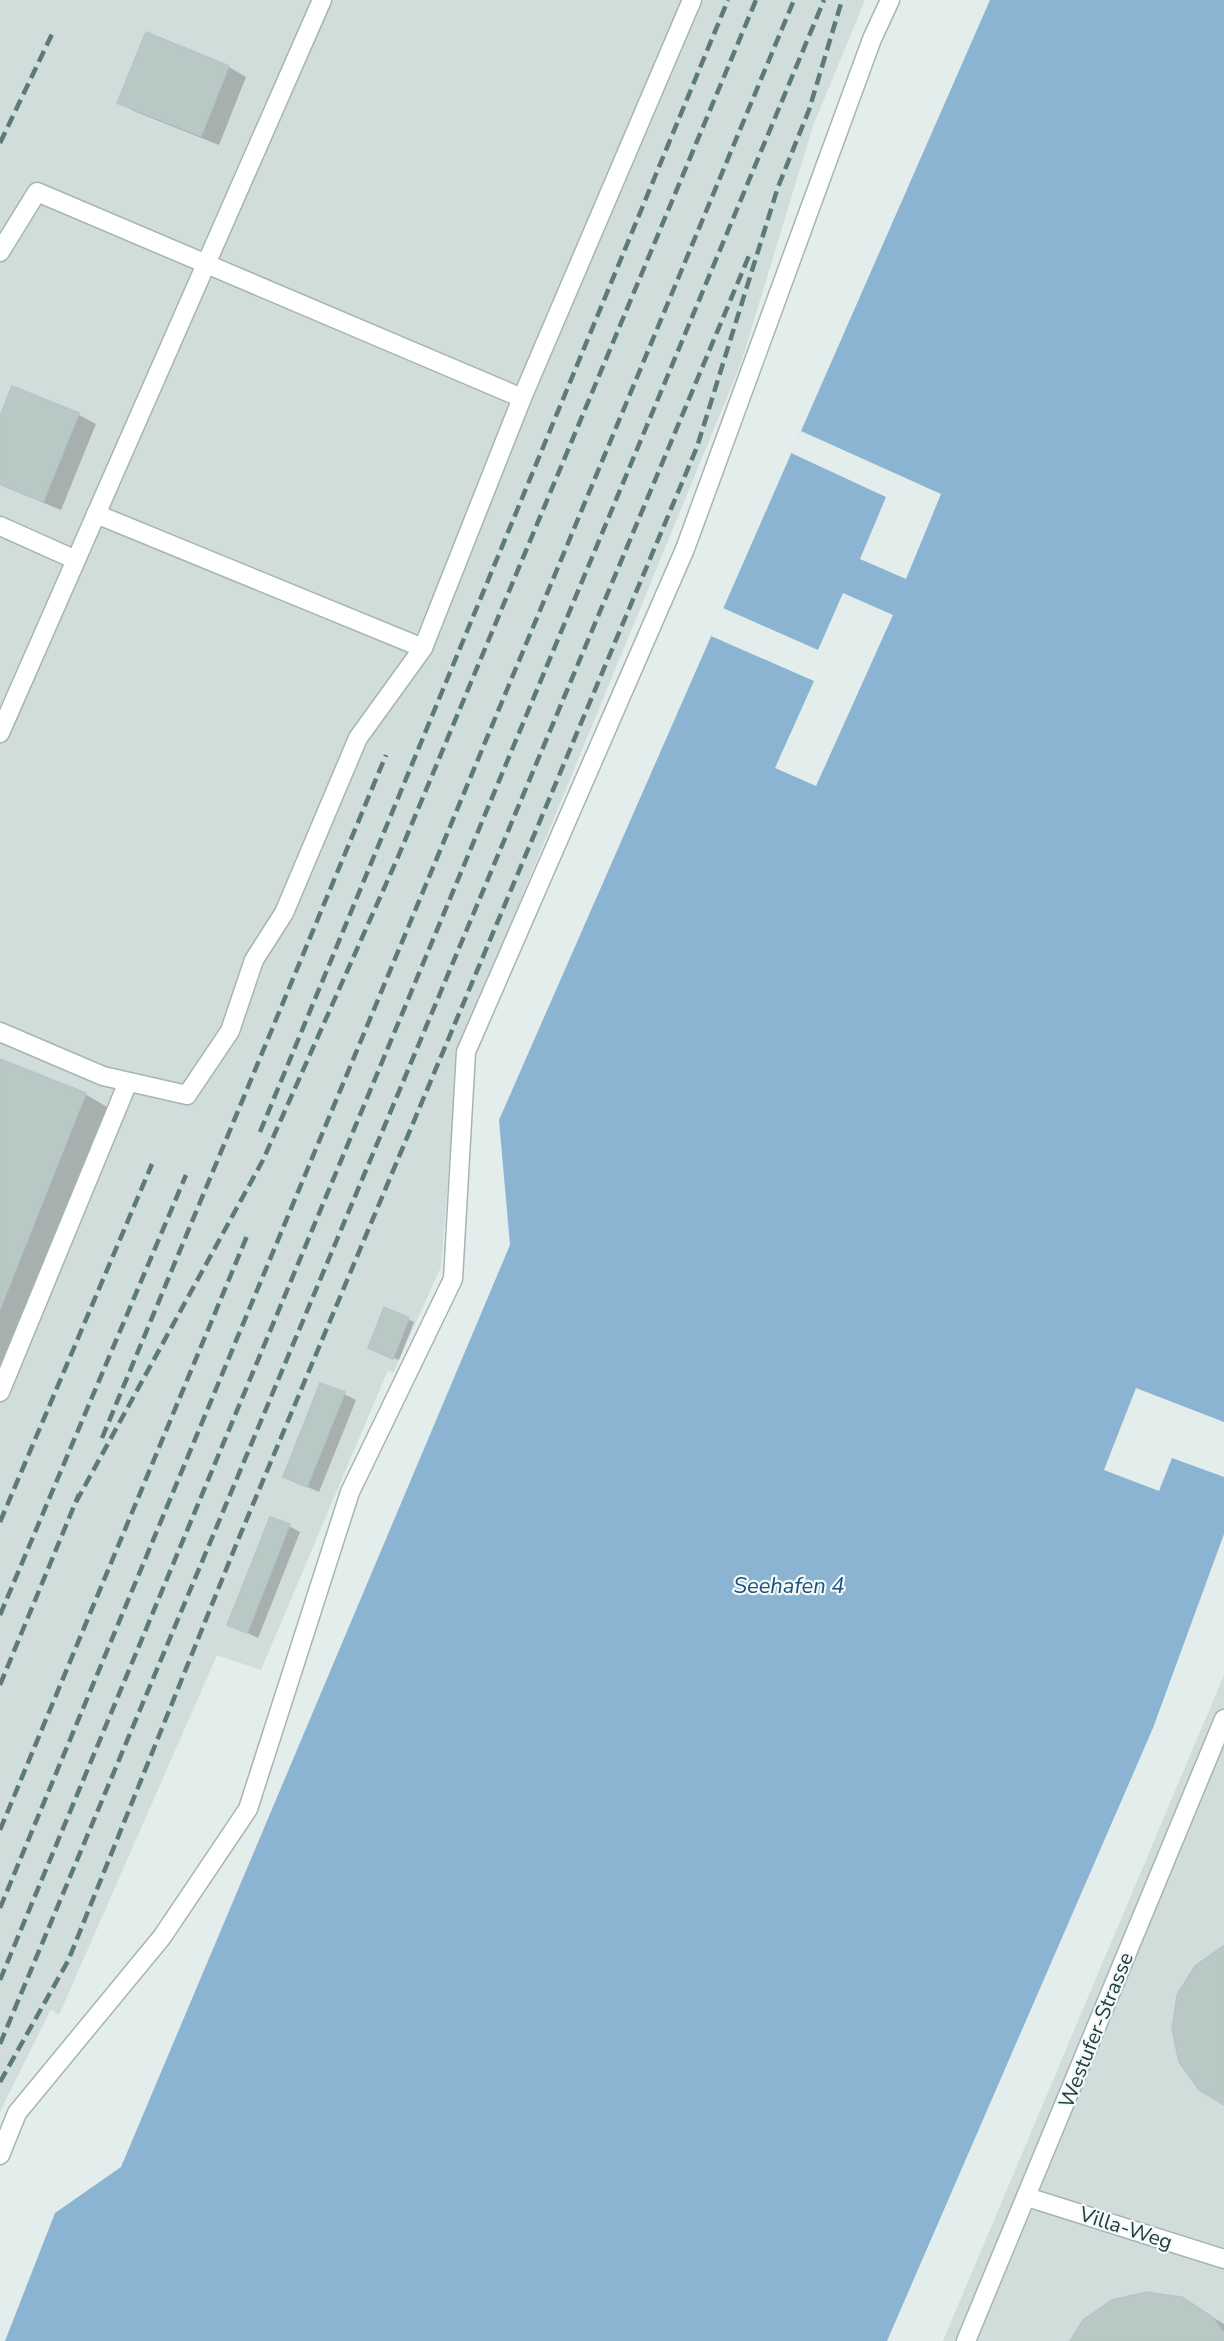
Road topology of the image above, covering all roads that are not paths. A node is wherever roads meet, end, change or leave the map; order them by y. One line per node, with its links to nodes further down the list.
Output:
1 (322, 0): 5 (lane)
2 (692, 0): 6 (lane)
3 (890, 0): 16 (lane)
4 (0, 252): 5 (lane)
5 (206, 264): 6 (lane); 7 (lane)
6 (522, 398): 10 (lane)
7 (96, 514): 9 (lane); 10 (lane)
8 (0, 526): 9 (lane)
9 (76, 560): 11 (lane)
10 (423, 648): 13 (lane)
11 (0, 733)
12 (0, 1032): 13 (lane)
13 (128, 1082): 14 (lane)
14 (0, 1392)
15 (1224, 1719): 17 (lane, Westufer-Strasse)
16 (0, 2155)
17 (1027, 2196): 18 (lane, Villa-Weg); 19 (lane, Westufer-Strasse)
18 (1224, 2259)
19 (966, 2341)

